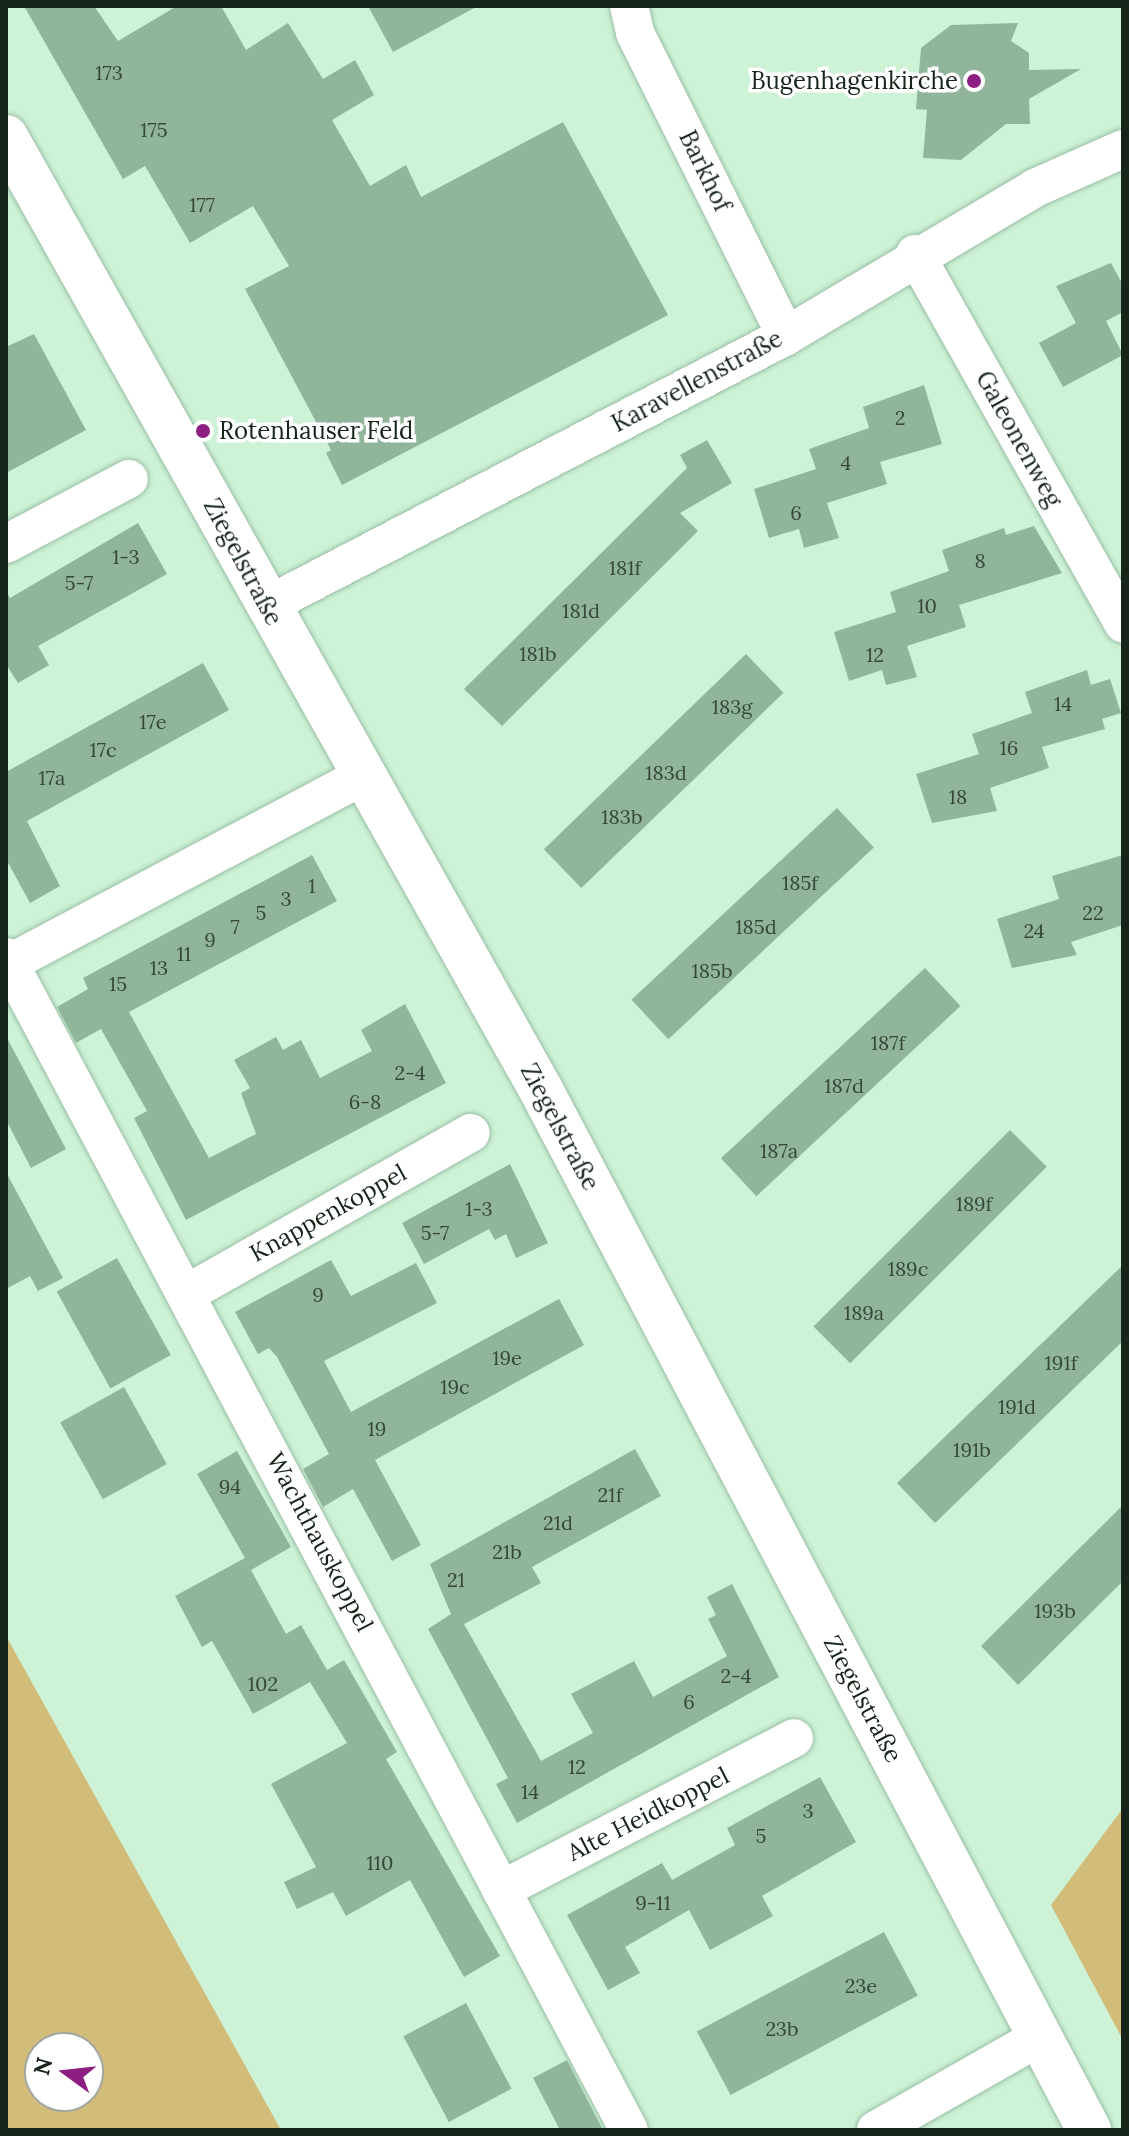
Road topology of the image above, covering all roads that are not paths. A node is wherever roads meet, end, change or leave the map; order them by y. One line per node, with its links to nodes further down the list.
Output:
1 (629, 6): 5 (street, Barkhof)
2 (6, 137): 8 (main road, Ziegelstraße)
3 (1123, 149): 4 (street, Karavellenstraße)
4 (915, 254): 5 (street, Karavellenstraße); 9 (street, Galeonenweg)
5 (786, 336): 8 (street, Karavellenstraße)
6 (129, 479): 7 (street)
7 (6, 544)
8 (266, 606): 10 (main road, Ziegelstraße)
9 (1123, 623)
10 (361, 777): 11 (street); 16 (main road, Ziegelstraße)
11 (7, 962): 13 (street, Wachthauskoppel)
12 (471, 1133): 13 (street, Knappenkoppel)
13 (186, 1294): 15 (street, Wachthauskoppel)
14 (794, 1738): 15 (street, Alte Heidkoppel)
15 (501, 1890): 17 (street, Wachthauskoppel)
16 (1038, 2038): 18 (street); 19 (main road, Ziegelstraße)
17 (629, 2130)
18 (876, 2130)
19 (1089, 2130)

